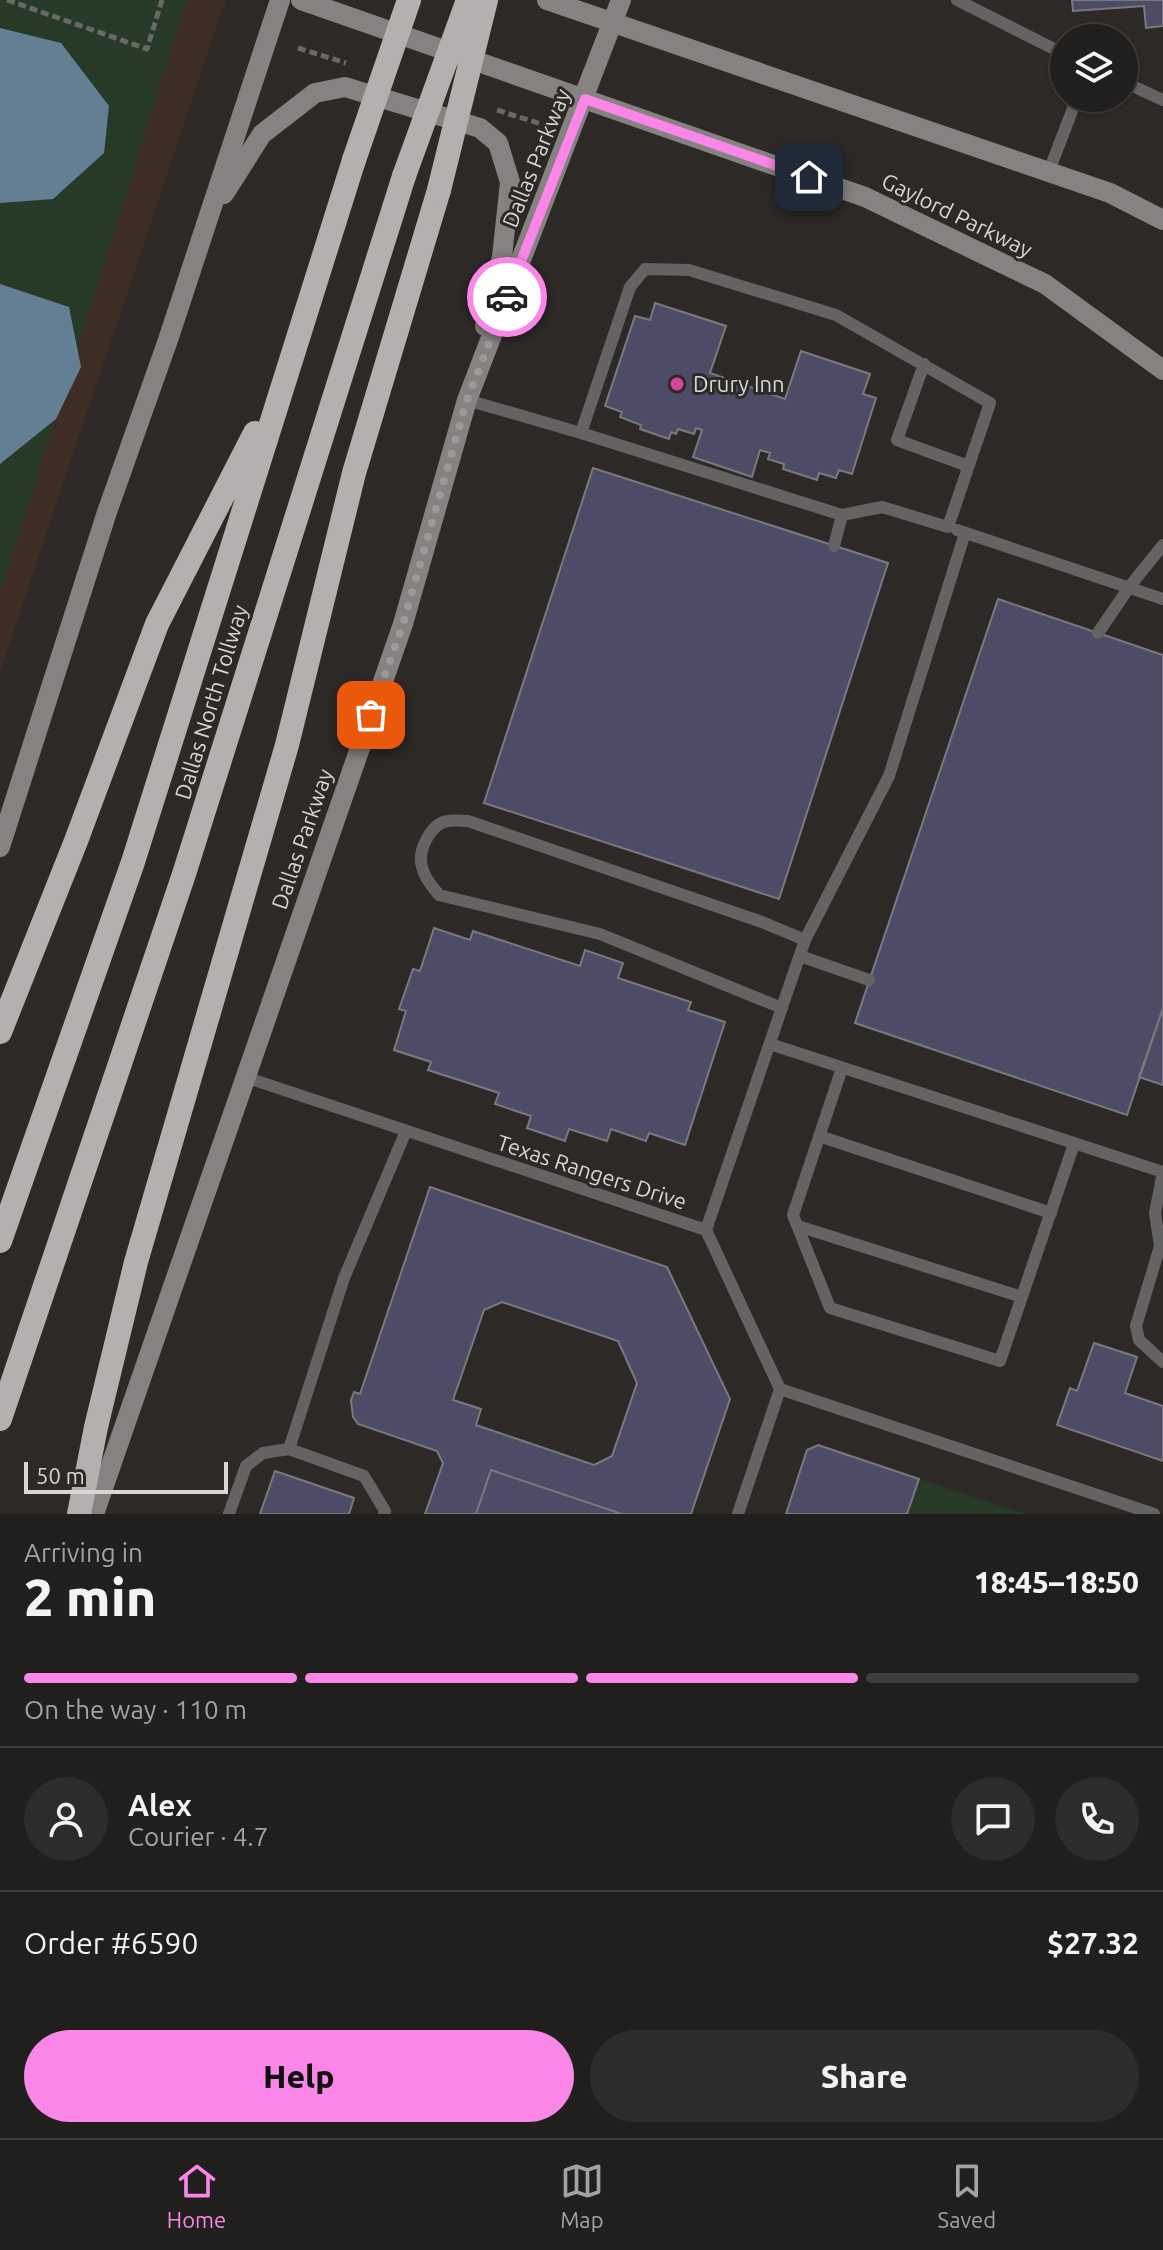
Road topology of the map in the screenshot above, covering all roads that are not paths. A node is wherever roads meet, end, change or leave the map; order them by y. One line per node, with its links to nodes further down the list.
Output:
1 (280, 0): 17 (main road)
2 (301, 0): 12 (main road, Gaylord Parkway)
3 (409, 0): 20 (highway, Dallas North Tollway, bridge)
4 (468, 0): 53 (highway, Dallas North Tollway, bridge)
5 (486, 0): 55 (highway, bridge)
6 (547, 0): 9 (main road)
7 (621, 0): 9 (main road, Dallas Parkway)
8 (957, 0): 10 (lane)
9 (614, 23): 12 (main road, Dallas Parkway); 15 (main road)
10 (1050, 47)
11 (1138, 88): 13 (lane)
12 (585, 99): 19 (main road, Gaylord Parkway); 21 (main road, Dallas Parkway)
13 (1163, 100)
14 (1072, 112): 15 (lane)
15 (1049, 171): 16 (main road)
16 (1163, 220)
17 (206, 223): 21 (main road); 32 (main road)
18 (924, 364): 22 (lane); 23 (lane); 23 (lane)
19 (1163, 370)
20 (284, 378): 37 (highway); 49 (highway, Dallas North Tollway)
21 (467, 400): 22 (lane); 40 (main road, Dallas Parkway)
22 (581, 433): 24 (lane)
23 (968, 466): 25 (lane)
24 (842, 515): 25 (lane); 28 (lane)
25 (948, 527): 26 (lane)
26 (965, 533): 29 (lane); 33 (lane)
27 (1163, 545): 29 (lane)
28 (834, 546)
29 (1130, 586): 30 (lane); 31 (lane)
30 (1163, 599)
31 (1098, 633)
32 (0, 847)
33 (805, 940): 34 (lane); 36 (lane)
34 (800, 956): 35 (lane); 36 (lane)
35 (869, 980)
36 (782, 1008): 38 (lane)
37 (0, 1032)
38 (770, 1044): 39 (lane); 47 (lane)
39 (842, 1068): 42 (lane); 43 (lane)
40 (245, 1077): 41 (lane, Texas Rangers Drive); 56 (main road, Dallas Parkway)
41 (406, 1131): 47 (lane, Texas Rangers Drive); 54 (lane)
42 (819, 1136): 45 (lane); 46 (lane)
43 (1074, 1144): 44 (lane); 45 (lane)
44 (1163, 1172): 48 (lane)
45 (1051, 1213): 50 (lane)
46 (798, 1226): 50 (lane); 50 (lane)
47 (706, 1230): 52 (lane, Texas Rangers Drive)
48 (1161, 1240): 51 (lane)
49 (0, 1241)
50 (1022, 1297)
51 (1163, 1362)
52 (780, 1389): 59 (lane); 60 (lane)
53 (0, 1419)
54 (289, 1449): 57 (lane); 58 (lane)
55 (79, 1514)
56 (94, 1514)
57 (229, 1514)
58 (384, 1514)
59 (738, 1514)
60 (1154, 1514)

